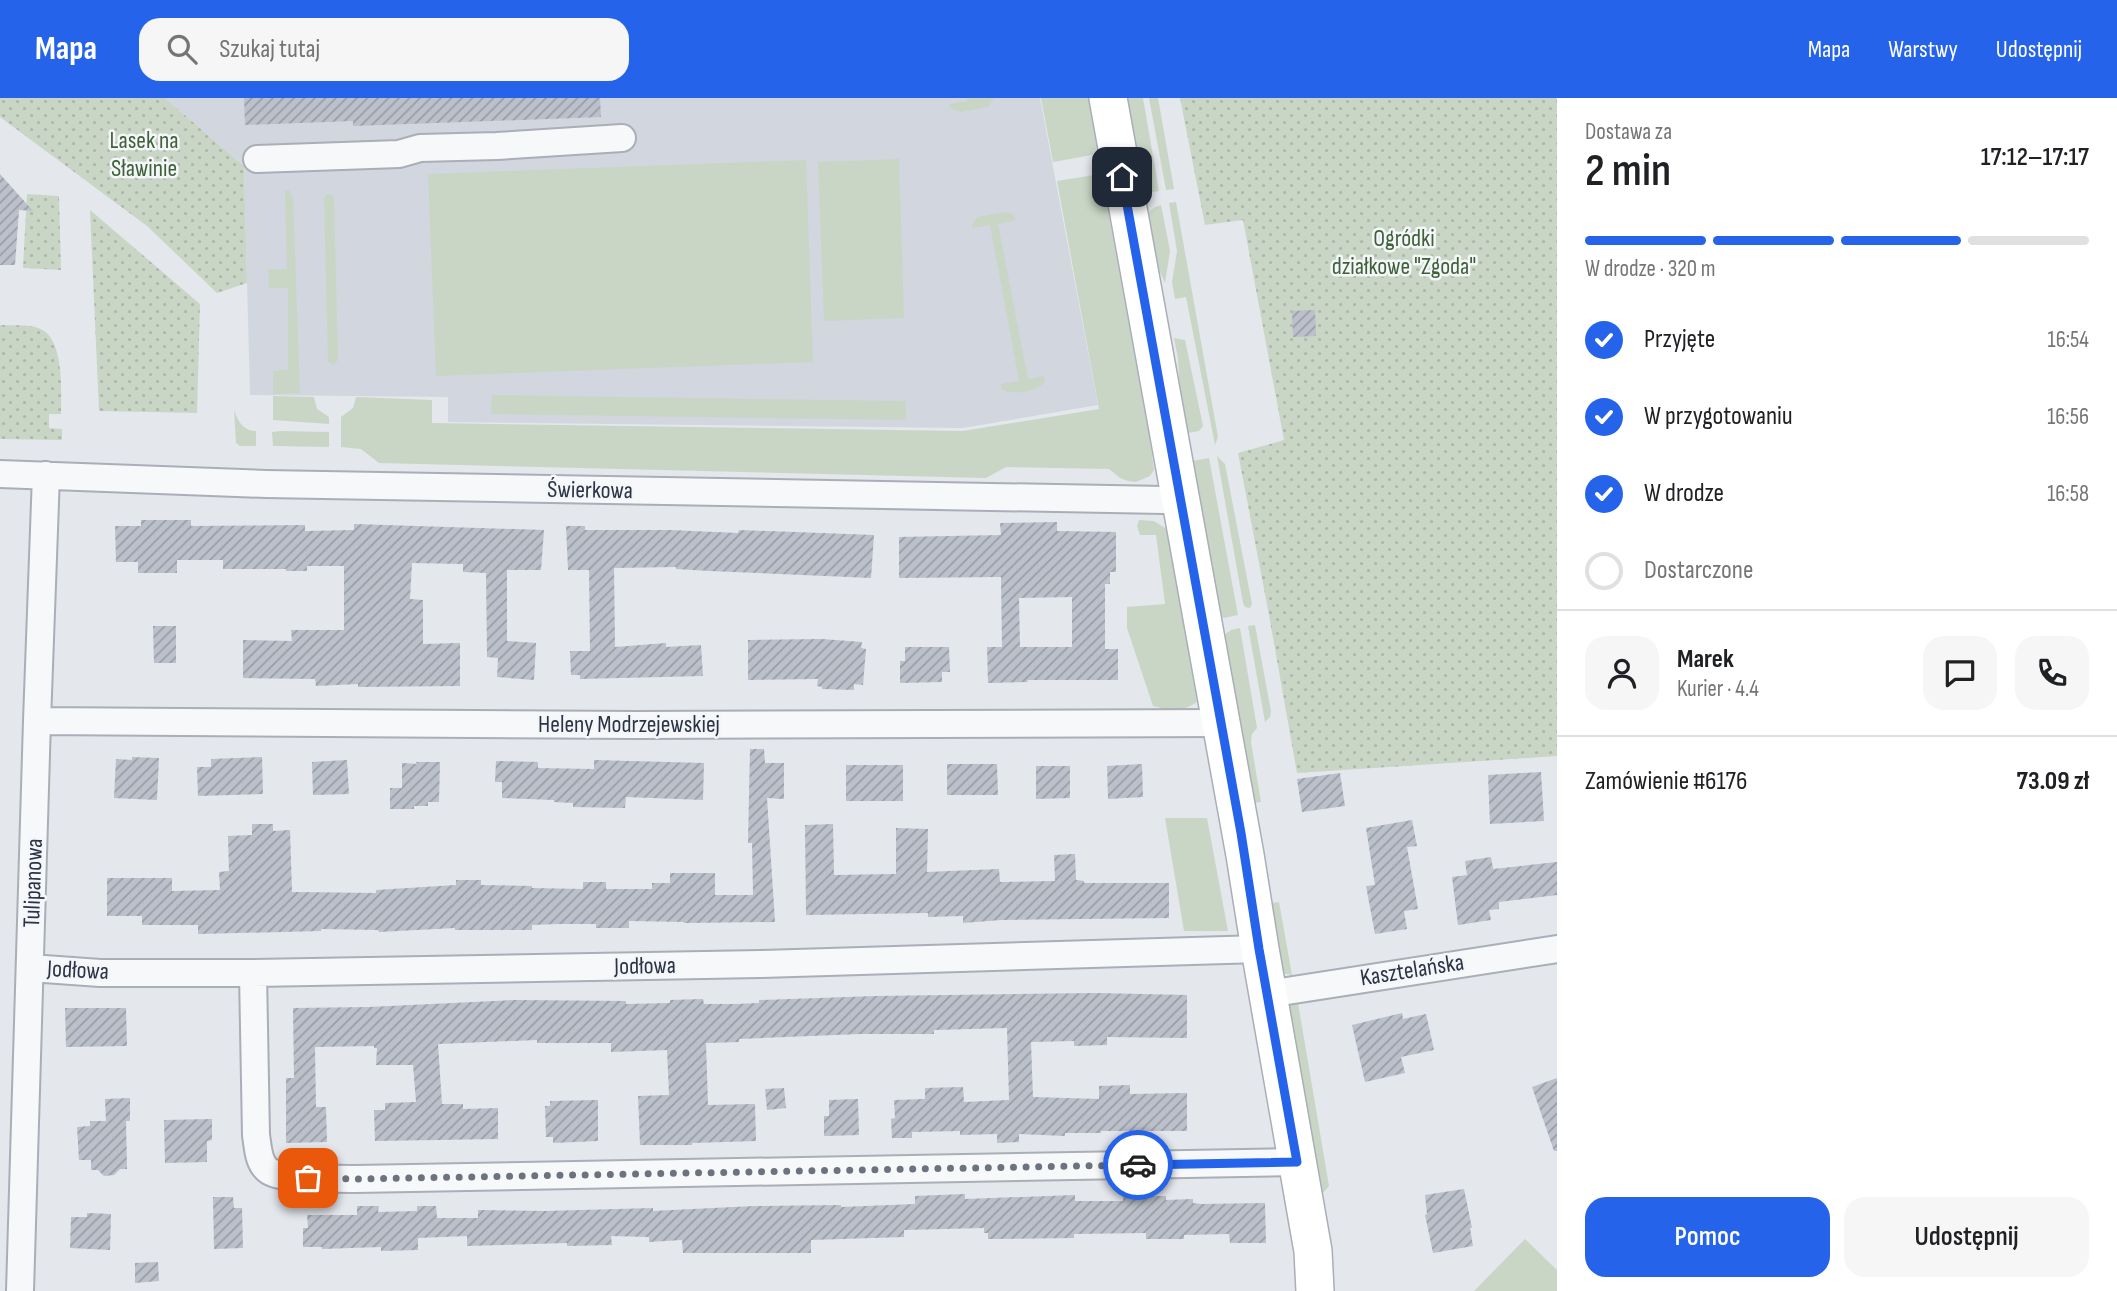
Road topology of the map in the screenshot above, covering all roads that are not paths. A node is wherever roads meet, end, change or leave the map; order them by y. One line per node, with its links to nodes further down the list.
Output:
1 (1108, 98): 6 (street)
2 (622, 138): 3 (street)
3 (257, 159)
4 (0, 474): 5 (street, Świerkowa)
5 (46, 475): 6 (street, Świerkowa); 7 (street, Tulipanowa)
6 (1180, 496): 8 (street)
7 (37, 720): 8 (street, Heleny Modrzejewskiej); 11 (street, Tulipanowa)
8 (1222, 723): 9 (street)
9 (1259, 949): 12 (street, Jodłowa); 13 (street)
10 (1557, 949): 13 (street, Kasztelańska)
11 (30, 968): 12 (street, Jodłowa); 16 (street, Tulipanowa)
12 (253, 973): 14 (street)
13 (1268, 994): 14 (street)
14 (1297, 1162): 15 (street)
15 (1313, 1251): 17 (street); 18 (street)
16 (20, 1291)
17 (1315, 1291)
18 (1326, 1291)

